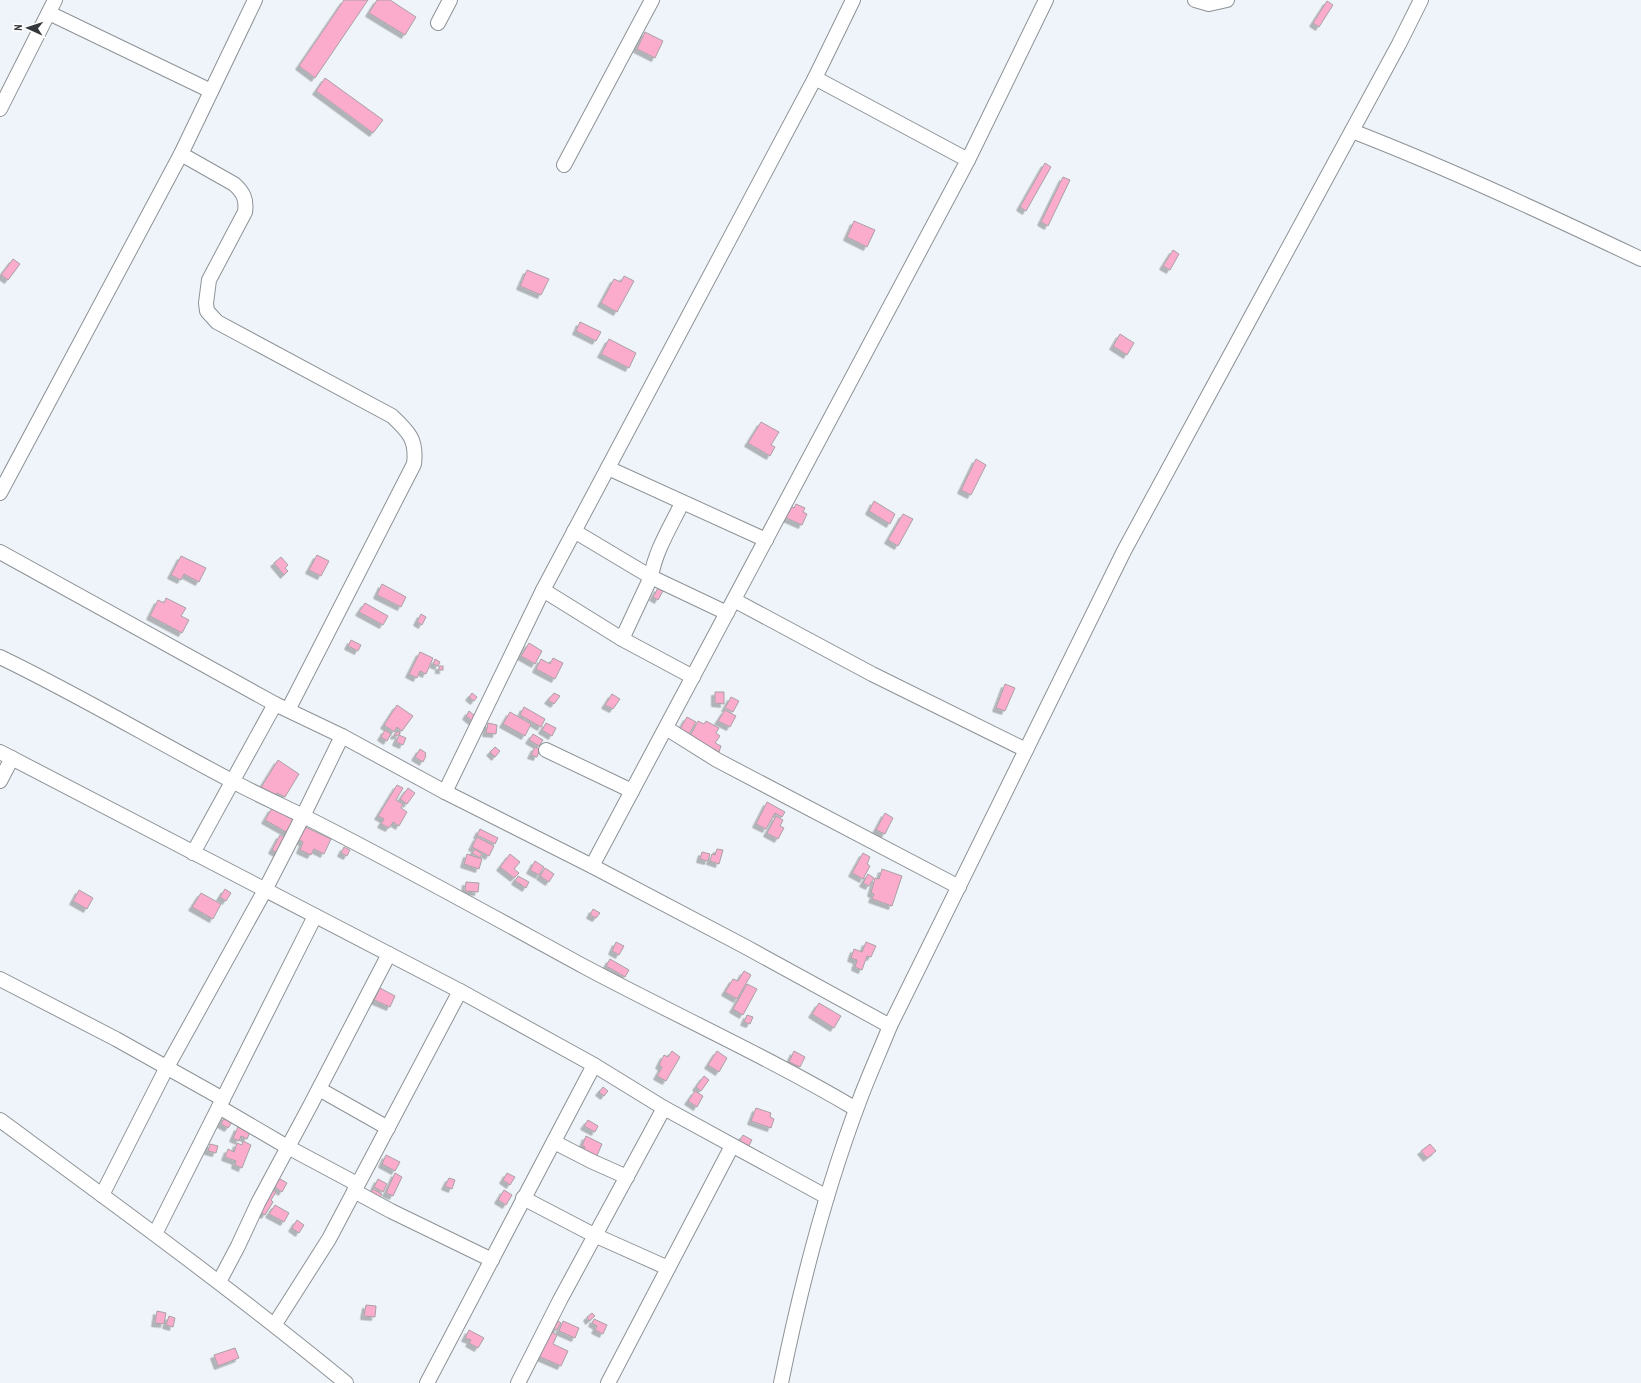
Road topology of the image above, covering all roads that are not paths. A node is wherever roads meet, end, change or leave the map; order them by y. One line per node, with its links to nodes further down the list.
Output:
1 (55, 0): 10 (street)
2 (255, 0): 13 (street)
3 (450, 0): 11 (street)
4 (652, 0): 18 (street)
5 (853, 0): 12 (street)
6 (1046, 0): 17 (street)
7 (1195, 0): 8 (street)
8 (1227, 0)
9 (1421, 0): 15 (street)
10 (49, 13): 13 (street); 14 (street)
11 (438, 23)
12 (815, 78): 17 (street); 20 (street)
13 (211, 91): 16 (street)
14 (0, 109)
15 (1352, 131): 19 (street); 37 (street)
16 (181, 154): 21 (street); 33 (street)
17 (968, 160): 24 (street)
18 (564, 165)
19 (1641, 259)
20 (608, 468): 22 (street); 23 (street)
21 (0, 493)
22 (682, 504): 24 (street); 26 (street)
23 (574, 531): 26 (street); 27 (street)
24 (766, 540): 28 (street)
25 (0, 552): 33 (street)
26 (652, 577): 29 (street); 30 (street)
27 (543, 590): 30 (street); 42 (street)
28 (734, 600): 29 (street); 37 (street)
29 (727, 613): 32 (street)
30 (622, 640): 32 (street)
31 (0, 657): 40 (street)
32 (693, 677): 34 (street)
33 (282, 707): 35 (street); 40 (street)
34 (666, 728): 41 (street); 46 (street)
35 (342, 736): 42 (street); 43 (street)
36 (546, 750): 41 (street)
37 (1026, 750): 46 (street)
38 (6, 755): 39 (street); 44 (street)
39 (0, 780)
40 (232, 782): 43 (street); 44 (street)
41 (632, 791): 45 (street)
42 (446, 792): 45 (street)
43 (304, 816): 47 (street); 58 (street)
44 (193, 853): 47 (street)
45 (592, 866): 52 (street)
46 (959, 887): 52 (street)
47 (265, 890): 48 (street); 54 (street)
48 (315, 916): 49 (street); 56 (street)
49 (389, 954): 51 (street); 55 (street)
50 (0, 979): 54 (street)
51 (460, 991): 53 (street); 60 (street)
52 (890, 1026): 58 (street)
53 (594, 1065): 57 (street); 61 (street)
54 (167, 1067): 56 (street); 66 (street)
55 (319, 1089): 60 (street); 63 (street)
56 (221, 1103): 63 (street); 69 (street)
57 (664, 1108): 62 (street); 64 (street)
58 (856, 1109): 67 (street)
59 (0, 1120): 66 (street)
60 (388, 1128): 65 (street)
61 (554, 1142): 64 (street); 68 (street)
62 (732, 1146): 67 (street); 72 (street)
63 (288, 1147): 65 (street); 73 (street)
64 (627, 1177): 70 (street)
65 (356, 1188): 71 (street); 74 (street)
66 (102, 1195): 69 (street)
67 (827, 1197): 79 (street)
68 (523, 1198): 70 (street); 71 (street)
69 (155, 1234): 73 (street)
70 (595, 1236): 72 (street); 77 (street)
71 (492, 1260): 76 (street)
72 (668, 1268): 78 (street)
73 (219, 1282): 74 (street)
74 (275, 1324): 75 (street)
75 (346, 1383)
76 (427, 1383)
77 (518, 1383)
78 (608, 1383)
79 (781, 1383)

